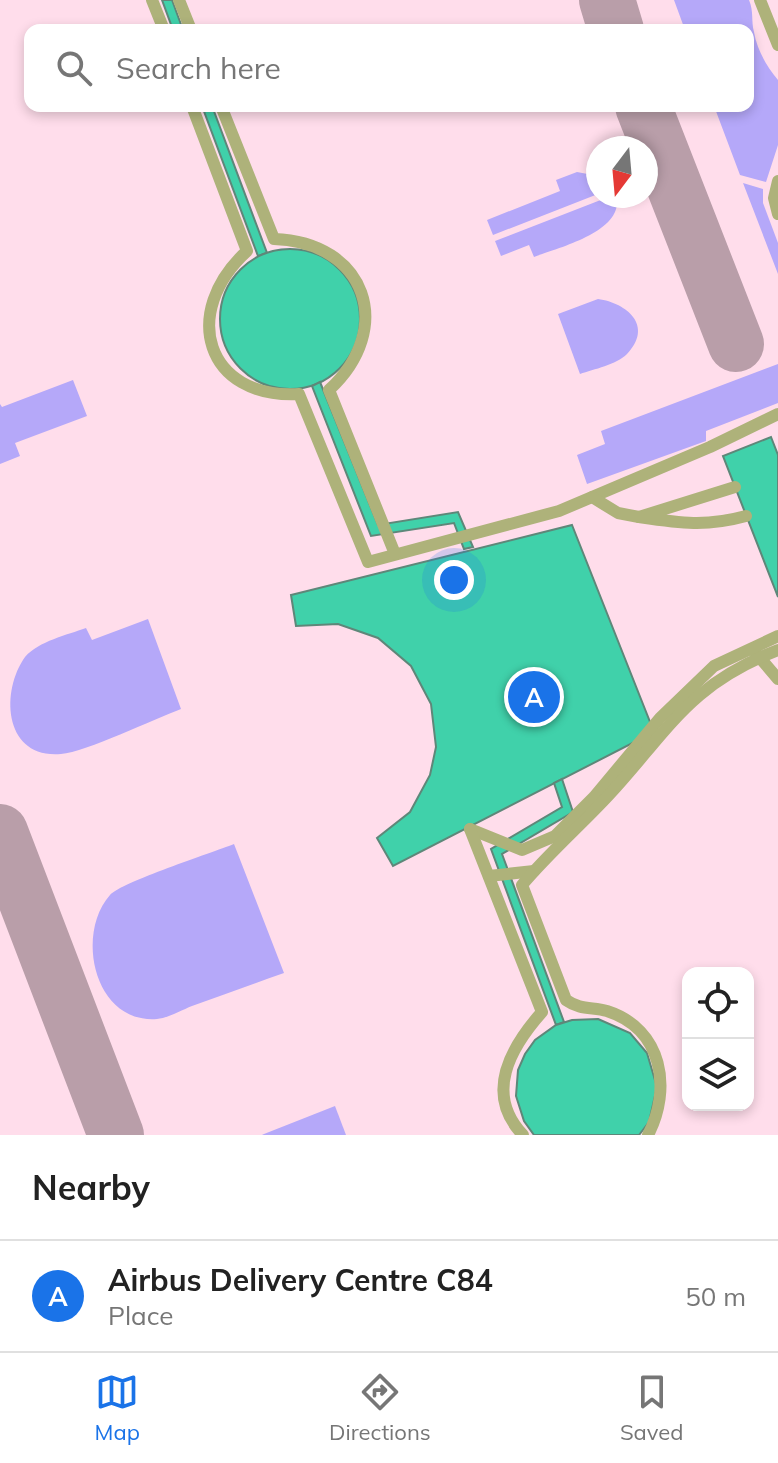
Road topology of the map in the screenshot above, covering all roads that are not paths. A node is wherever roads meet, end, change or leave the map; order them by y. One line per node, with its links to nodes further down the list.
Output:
1 (152, 0): 4 (lane)
2 (179, 0): 5 (lane)
3 (760, 0): 6 (lane)
4 (162, 24)
5 (189, 24)
6 (778, 45)
7 (194, 112): 16 (lane)
8 (223, 112): 16 (lane)
9 (778, 181): 10 (lane)
10 (778, 214)
11 (778, 414): 13 (lane)
12 (735, 487): 15 (lane)
13 (592, 497): 15 (lane); 16 (lane)
14 (746, 516): 15 (lane)
15 (639, 517)
16 (395, 554)
17 (778, 636): 19 (lane)
18 (778, 650): 19 (lane)
19 (755, 652): 20 (lane); 21 (lane); 22 (lane)
20 (778, 679)
21 (534, 871): 22 (lane); 24 (lane)
22 (489, 876): 23 (lane)
23 (523, 1135)
24 (648, 1135)

